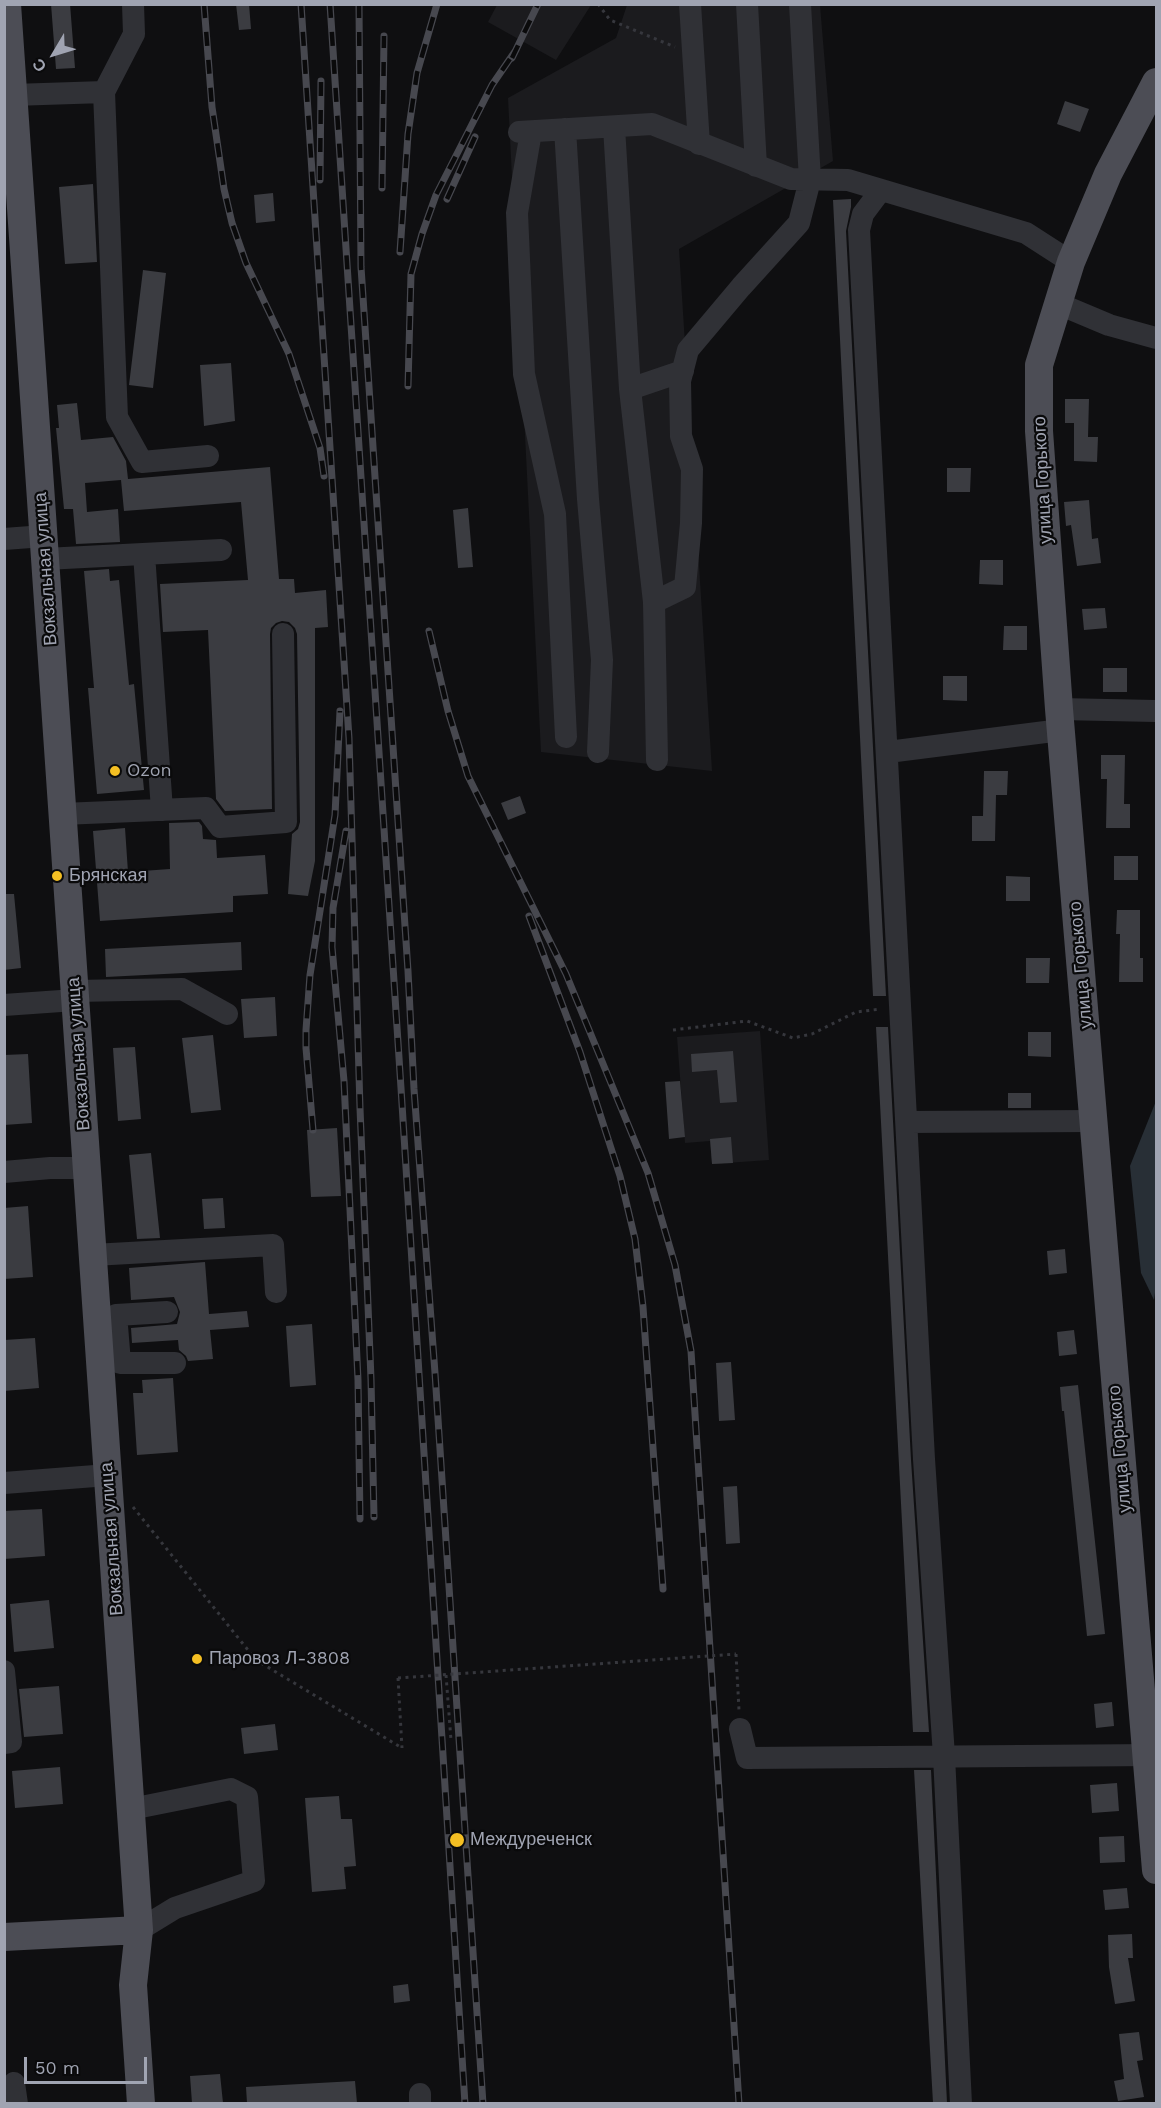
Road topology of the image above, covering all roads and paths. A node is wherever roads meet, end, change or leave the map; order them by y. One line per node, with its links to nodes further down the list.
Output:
1 (7, 4): 7 (main road, Вокзальная улица)
2 (133, 4): 10 (street)
3 (598, 4): 8 (path)
4 (690, 4): 8 (street)
5 (747, 4): 15 (street)
6 (800, 4): 16 (street)
7 (7, 39): 11 (main road, Вокзальная улица)
8 (693, 55): 14 (street)
9 (1156, 82): 19 (main road, улица Горького)
10 (104, 92): 11 (street); 24 (street)
11 (13, 95): 18 (main road, Вокзальная улица)
12 (614, 127): 13 (street); 14 (street); 23 (street)
13 (565, 129): 25 (street); 26 (street)
14 (699, 144): 15 (street)
15 (756, 166): 16 (street)
16 (810, 180): 17 (street); 22 (street)
17 (881, 190): 19 (street); 37 (street)
18 (13, 227): 28 (main road, Вокзальная улица)
19 (1071, 262): 20 (main road, улица Горького)
20 (1059, 304): 21 (street); 34 (main road, улица Горького)
21 (1156, 338)
22 (683, 371): 23 (street); 31 (street)
23 (630, 388): 31 (street)
24 (208, 456)
25 (588, 485): 26 (street); 36 (street)
26 (555, 514): 35 (street)
27 (4, 539): 28 (street)
28 (44, 548): 30 (street); 40 (main road, Вокзальная улица)
29 (221, 550): 30 (street)
30 (144, 554): 39 (street)
31 (654, 602): 38 (street)
32 (283, 634): 39 (street)
33 (1156, 711): 34 (street)
34 (1060, 720): 37 (street); 46 (main road, улица Горького)
35 (566, 737)
36 (598, 752)
37 (888, 752): 43 (street)
38 (657, 760)
39 (162, 810): 40 (street)
40 (62, 814): 41 (main road, Вокзальная улица)
41 (75, 995): 42 (street); 44 (street); 48 (main road, Вокзальная улица)
42 (4, 1005)
43 (901, 1008): 45 (path); 47 (street)
44 (227, 1014)
45 (673, 1030)
46 (1093, 1121): 47 (street); 63 (main road, улица Горького)
47 (907, 1122): 64 (street)
48 (87, 1168): 49 (street); 50 (main road, Вокзальная улица)
49 (4, 1173)
50 (93, 1255): 51 (street); 53 (main road, Вокзальная улица)
51 (276, 1293)
52 (167, 1312): 53 (street)
53 (107, 1326): 54 (street); 55 (main road, Вокзальная улица)
54 (175, 1363)
55 (108, 1475): 56 (street); 65 (main road, Вокзальная улица)
56 (4, 1484)
57 (130, 1503): 59 (path, bridge)
58 (4, 1671): 62 (street)
59 (446, 1675): 60 (path, bridge); 61 (path)
60 (740, 1729): 64 (street)
61 (451, 1740)
62 (4, 1743)
63 (1151, 1755): 64 (street); 66 (main road, улица Горького)
64 (944, 1756): 71 (street)
65 (130, 1809): 68 (main road, Вокзальная улица); 68 (street)
66 (1155, 1835): 67 (main road, улица Горького)
67 (1156, 1870)
68 (139, 1930): 69 (main road); 70 (main road, Вокзальная улица)
69 (4, 1937)
70 (141, 2103)
71 (961, 2103)

